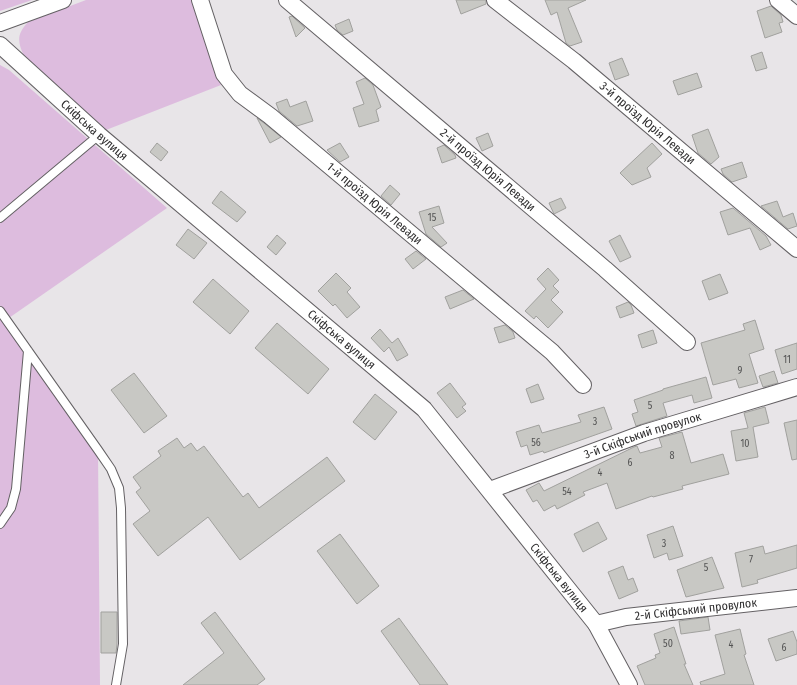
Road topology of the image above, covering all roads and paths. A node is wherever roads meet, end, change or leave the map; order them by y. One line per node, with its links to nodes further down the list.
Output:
1 (62, 0): 7 (street)
2 (200, 0): 15 (street, 1-й проїзд Юрія Левади)
3 (287, 0): 13 (street, 2-й проїзд Юрія Левади)
4 (495, 0): 11 (street, 3-й проїзд Юрія Левади)
5 (778, 0): 6 (street)
6 (797, 16)
7 (0, 23)
8 (0, 44): 9 (street, Скіфська вулиця)
9 (99, 135): 10 (lane); 17 (street, Скіфська вулиця)
10 (0, 218)
11 (797, 249)
12 (0, 311): 14 (lane)
13 (687, 342)
14 (28, 351): 18 (lane); 21 (lane)
15 (583, 385)
16 (797, 387): 17 (street, 3-й Скіфський провулок)
17 (490, 490): 20 (street, Скіфська вулиця)
18 (0, 524)
19 (797, 598): 20 (street, 2-й Скіфський провулок)
20 (596, 624): 22 (street, Скіфська вулиця)
21 (116, 685)
22 (629, 685)

